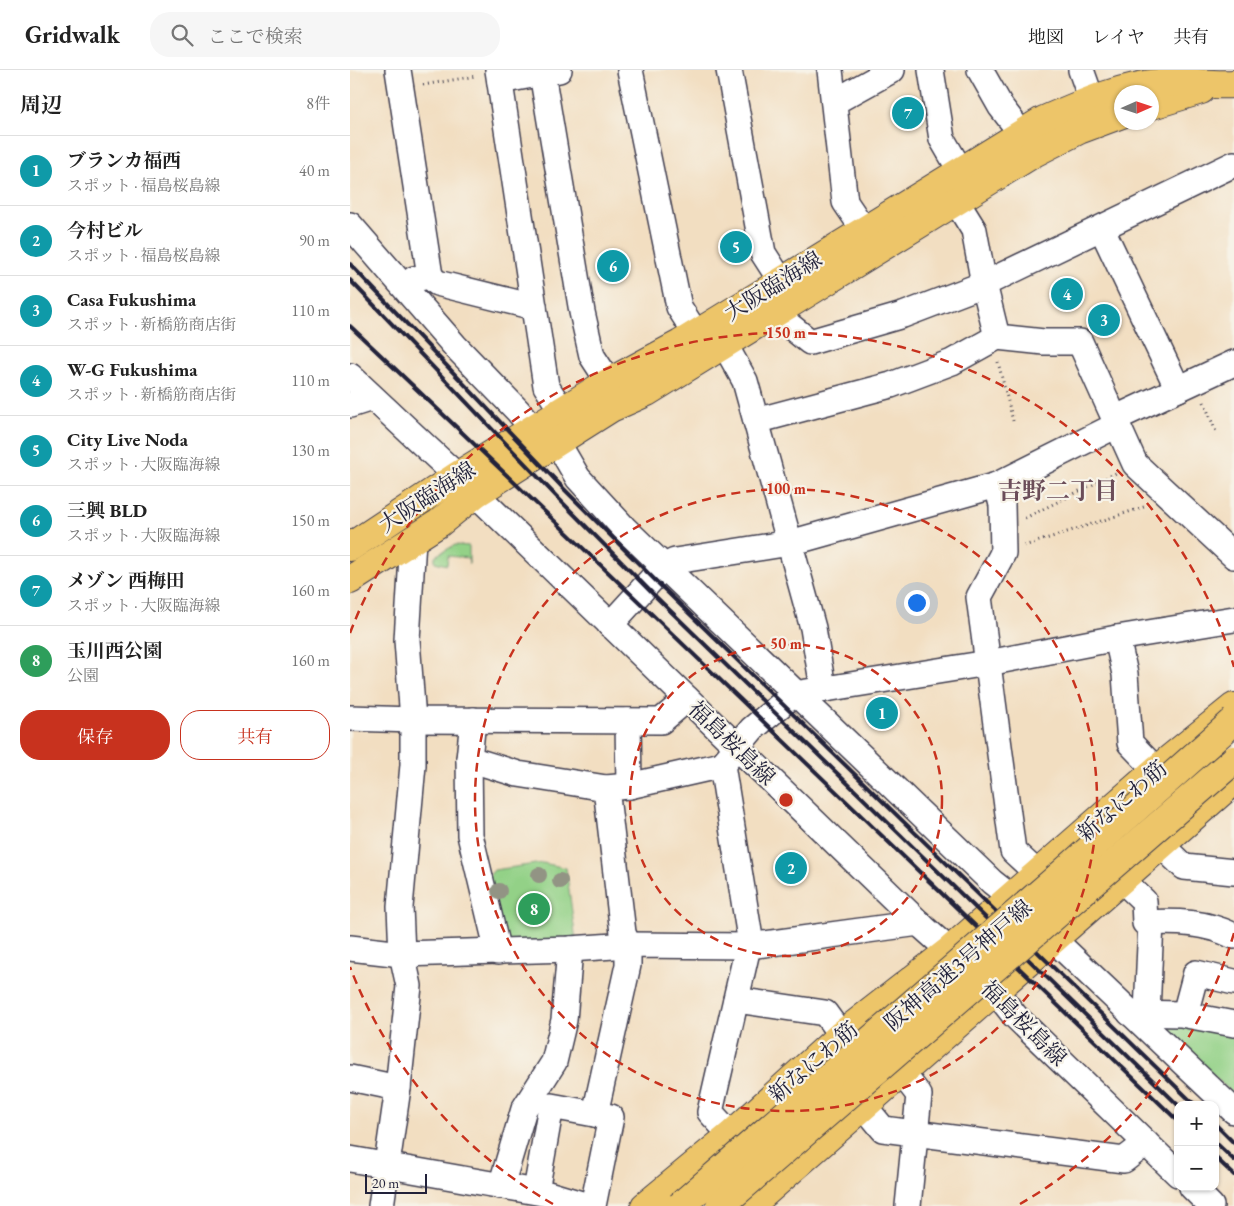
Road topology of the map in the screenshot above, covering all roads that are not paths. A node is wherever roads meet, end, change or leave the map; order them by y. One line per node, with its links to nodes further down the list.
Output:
1 (630, 70): 30 (street)
2 (730, 70): 26 (street)
3 (830, 70): 14 (street)
4 (932, 70): 19 (street)
5 (980, 70): 17 (street)
6 (1081, 70): 13 (street)
7 (551, 72): 9 (street); 35 (street)
8 (885, 72): 14 (street)
9 (499, 74): 28 (street)
10 (1174, 77): 12 (main road, 大阪臨海線); 13 (main road, 大阪臨海線)
11 (399, 79): 24 (street)
12 (1226, 85): 15 (main road, 大阪臨海線)
13 (1092, 101): 17 (main road, 大阪臨海線)
14 (834, 102): 23 (street)
15 (1159, 103)
16 (1114, 117): 20 (main road, 大阪臨海線)
17 (1021, 133): 19 (main road, 大阪臨海線)
18 (1234, 164): 22 (street)
19 (960, 170): 23 (main road, 大阪臨海線)
20 (956, 201): 27 (street); 29 (main road, 大阪臨海線)
21 (350, 225): 25 (street)
22 (1102, 229): 27 (street); 36 (street)
23 (864, 230): 26 (main road, 大阪臨海線)
24 (430, 276): 25 (street); 28 (street)
25 (399, 281): 41 (street)
26 (781, 281): 30 (main road, 大阪臨海線)
27 (984, 284): 29 (street); 31 (street)
28 (534, 307): 38 (street)
29 (775, 314): 32 (main road, 大阪臨海線)
30 (696, 334): 32 (street); 35 (main road, 大阪臨海線)
31 (997, 337): 39 (street); 40 (street)
32 (725, 345): 39 (street); 42 (main road, 大阪臨海線)
33 (1234, 363): 36 (street)
34 (350, 376): 37 (street, 福島桜島線)
35 (609, 382): 38 (main road, 大阪臨海線)
36 (1186, 385): 40 (street)
37 (361, 401): 43 (street, 福島桜島線)
38 (562, 411): 41 (main road, 大阪臨海線)
39 (756, 421): 46 (street)
40 (1117, 421): 44 (street); 48 (street)
41 (533, 430): 43 (main road, 大阪臨海線)
42 (557, 442): 43 (main road, 大阪臨海線); 49 (street)
43 (466, 485): 45 (main road, 大阪臨海線); 47 (main road, 大阪臨海線); 52 (street, 福島桜島線)
44 (997, 485): 46 (street); 54 (street)
45 (413, 540): 50 (main road, 大阪臨海線); 60 (street)
46 (790, 543): 49 (street); 55 (street)
47 (350, 547)
48 (1234, 556)
49 (663, 567): 52 (street); 56 (street)
50 (350, 580)
51 (1234, 619): 53 (street)
52 (610, 625): 57 (street, 福島桜島線)
53 (1117, 638): 54 (street); 67 (street)
54 (988, 663): 55 (street); 72 (street)
55 (823, 688): 56 (street)
56 (794, 694): 64 (street); 74 (street)
57 (687, 699): 62 (street); 64 (street, 福島桜島線)
58 (1234, 707): 67 (main road, 新なにわ筋)
59 (350, 718): 60 (street)
60 (413, 720): 61 (street); 85 (street)
61 (473, 720): 62 (street); 65 (street)
62 (628, 721): 69 (street)
63 (1234, 721): 112 (main road, 阪神高速3号神戸線, bridge)
64 (730, 756): 69 (street); 76 (street, 福島桜島線); 80 (street)
65 (469, 759): 69 (street); 84 (street)
66 (1234, 760): 113 (main road, 阪神高速3号神戸線, bridge)
67 (1156, 770): 72 (main road, 新なにわ筋)
68 (1234, 781): 70 (main road)
69 (618, 787): 79 (street)
70 (1161, 844): 71 (street); 73 (main road)
71 (1234, 872)
72 (1038, 874): 74 (main road, 新なにわ筋)
73 (1121, 880): 75 (street); 78 (main road)
74 (1011, 898): 83 (main road, 新なにわ筋)
75 (1151, 922): 77 (street); 89 (street)
76 (919, 923): 80 (street); 83 (street, 福島桜島線)
77 (1234, 936)
78 (1054, 940): 87 (main road); 89 (street)
79 (628, 945): 80 (street); 82 (street); 98 (street)
80 (749, 946): 88 (street)
81 (350, 948): 85 (street)
82 (570, 949): 84 (street); 107 (street)
83 (949, 951): 87 (street, 福島桜島線); 92 (main road, 新なにわ筋)
84 (498, 952): 85 (street)
85 (402, 954): 95 (street)
86 (1234, 982): 90 (street)
87 (996, 992): 93 (main road); 101 (street, 福島桜島線)
88 (736, 1000): 92 (street); 100 (street)
89 (1139, 1014): 90 (street); 97 (street)
90 (1185, 1014): 91 (street)
91 (1234, 1024)
92 (841, 1035): 100 (main road, 新なにわ筋)
93 (902, 1073): 96 (main road); 99 (street)
94 (350, 1078): 95 (street)
95 (398, 1088): 103 (street)
96 (864, 1106): 99 (street); 114 (main road)
97 (1234, 1111)
98 (595, 1114): 105 (street); 110 (street)
99 (915, 1133): 101 (street); 115 (street)
100 (731, 1135): 111 (main road, 新なにわ筋)
101 (1146, 1143): 104 (street, 福島桜島線)
102 (350, 1159): 103 (street)
103 (387, 1167): 107 (street); 108 (street)
104 (1174, 1170)
105 (536, 1191): 107 (street); 109 (street)
106 (1196, 1191): 116 (street)
107 (494, 1192)
108 (381, 1206)
109 (588, 1206)
110 (593, 1206)
111 (645, 1206)
112 (680, 1206)
113 (720, 1206)
114 (750, 1206)
115 (908, 1206)
116 (1211, 1206)

